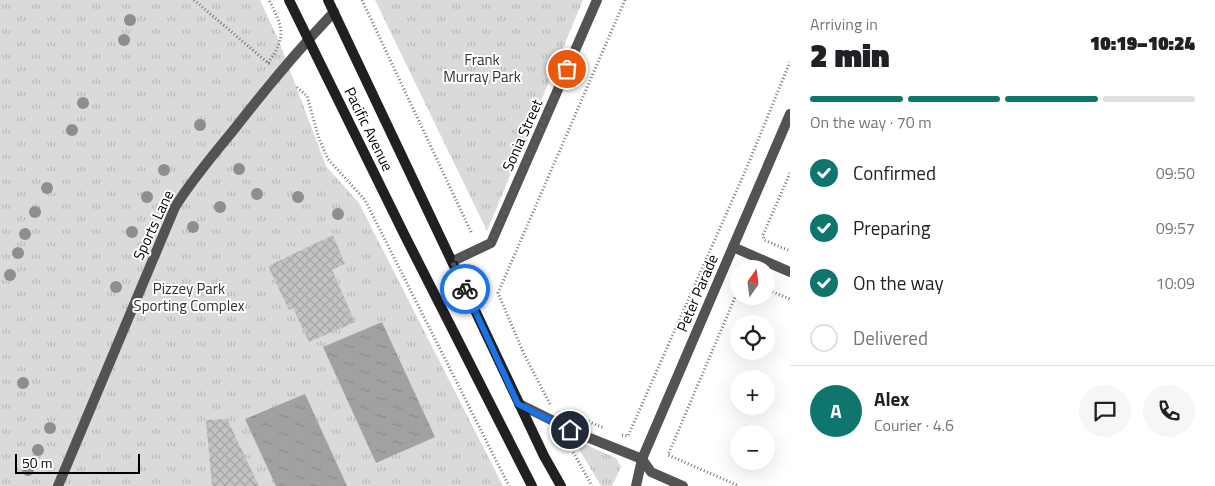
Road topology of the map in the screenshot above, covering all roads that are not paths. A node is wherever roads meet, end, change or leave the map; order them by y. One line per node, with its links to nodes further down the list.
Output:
1 (289, 0): 5 (main road, Pacific Avenue)
2 (328, 0): 4 (main road, Pacific Avenue)
3 (597, 0): 8 (street, Sonia Street)
4 (334, 12): 5 (street, Sports Lane); 8 (main road, Pacific Avenue)
5 (308, 40): 12 (street, Sports Lane); 13 (main road, Pacific Avenue)
6 (790, 114): 7 (street, Peter Parade)
7 (733, 247): 9 (street); 11 (street, Peter Parade)
8 (452, 261): 10 (main road, Pacific Avenue)
9 (790, 272)
10 (518, 404): 11 (street); 14 (main road, Pacific Avenue)
11 (642, 459): 15 (street, Peter Parade); 16 (street)
12 (58, 486)
13 (532, 486)
14 (561, 486)
15 (636, 486)
16 (683, 486)

